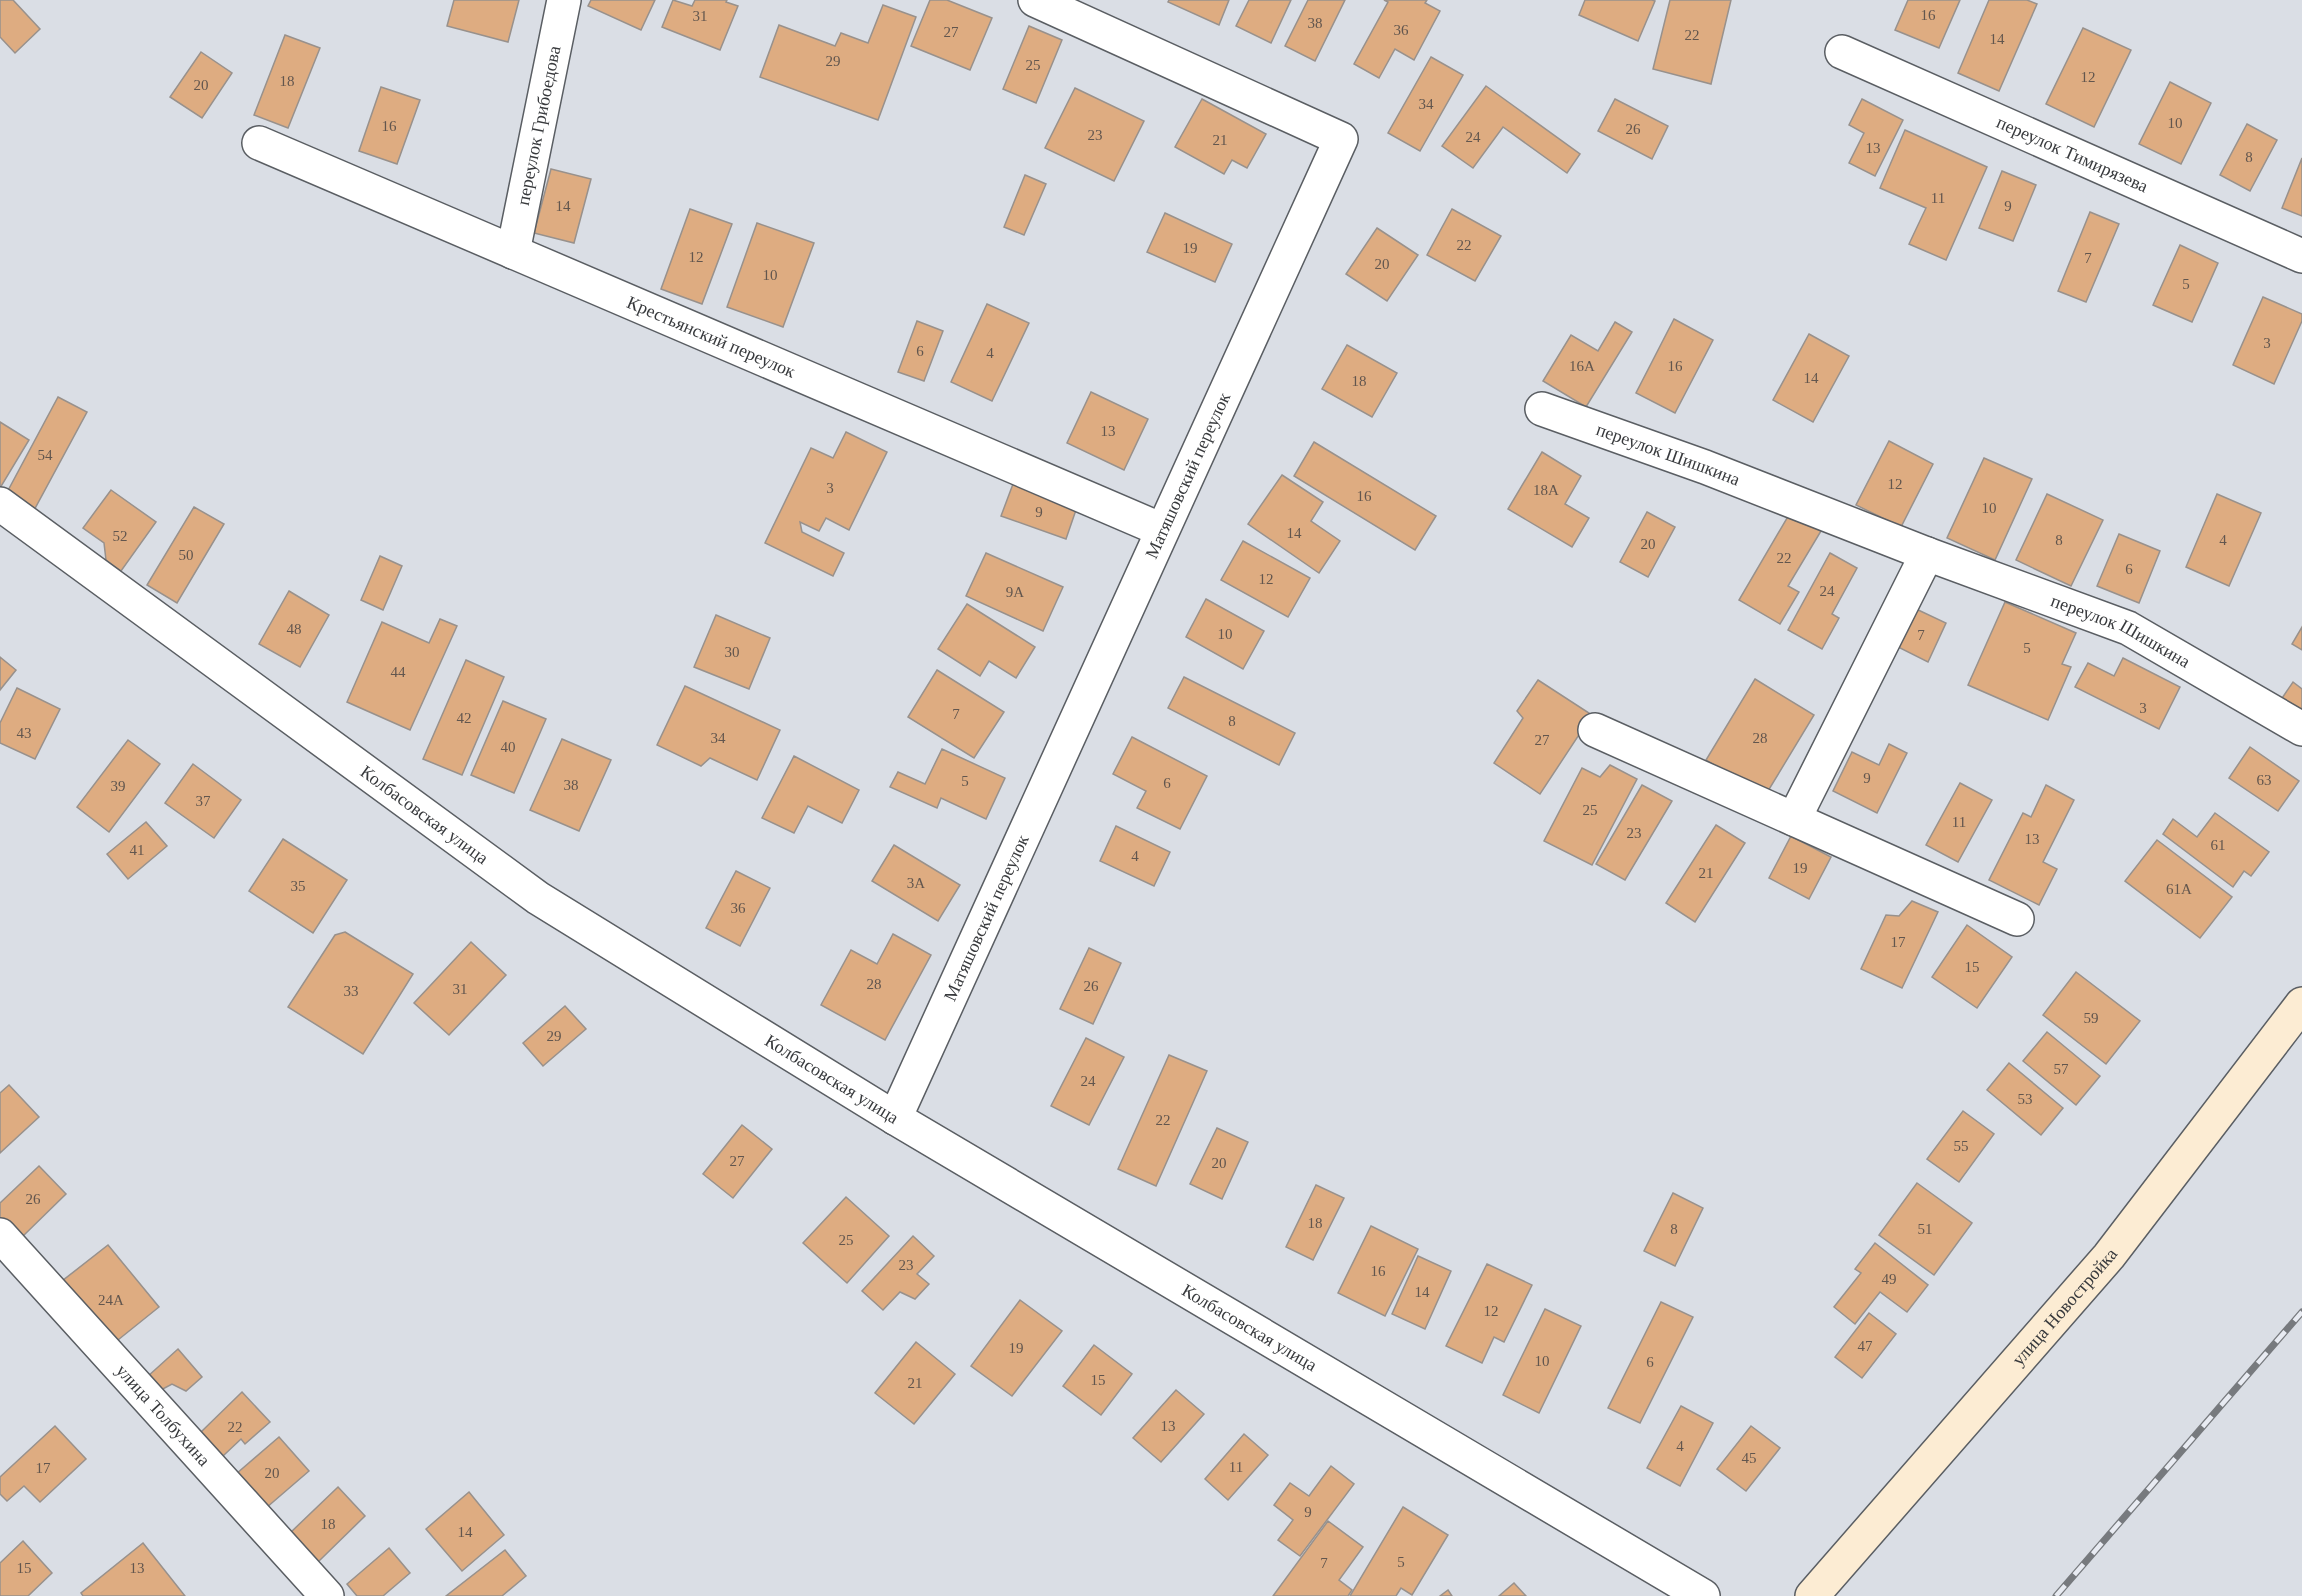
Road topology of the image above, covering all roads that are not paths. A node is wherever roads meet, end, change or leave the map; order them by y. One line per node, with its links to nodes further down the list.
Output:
1 (564, 0): 5 (street, переулок Грибоедова)
2 (1035, 0): 9 (street, Матяшовский переулок)
3 (1842, 52): 6 (street, переулок Тимирязева)
4 (259, 143): 5 (street, Крестьянский переулок)
5 (513, 252): 9 (street, Крестьянский переулок)
6 (2302, 256)
7 (1542, 410): 10 (street, переулок Шишкина)
8 (0, 504): 16 (street, Колбасовская улица)
9 (1162, 530): 16 (street, Матяшовский переулок)
10 (1927, 554): 11 (street, переулок Шишкина); 13 (street)
11 (2302, 729)
12 (1594, 730): 13 (street)
13 (1794, 819): 14 (street)
14 (2017, 919)
15 (2302, 1004): 20 (main road, улица Новостройка)
16 (895, 1118): 19 (street, Колбасовская улица)
17 (0, 1235): 18 (street, улица Толбухина)
18 (327, 1596)
19 (1703, 1596)
20 (1812, 1596)

